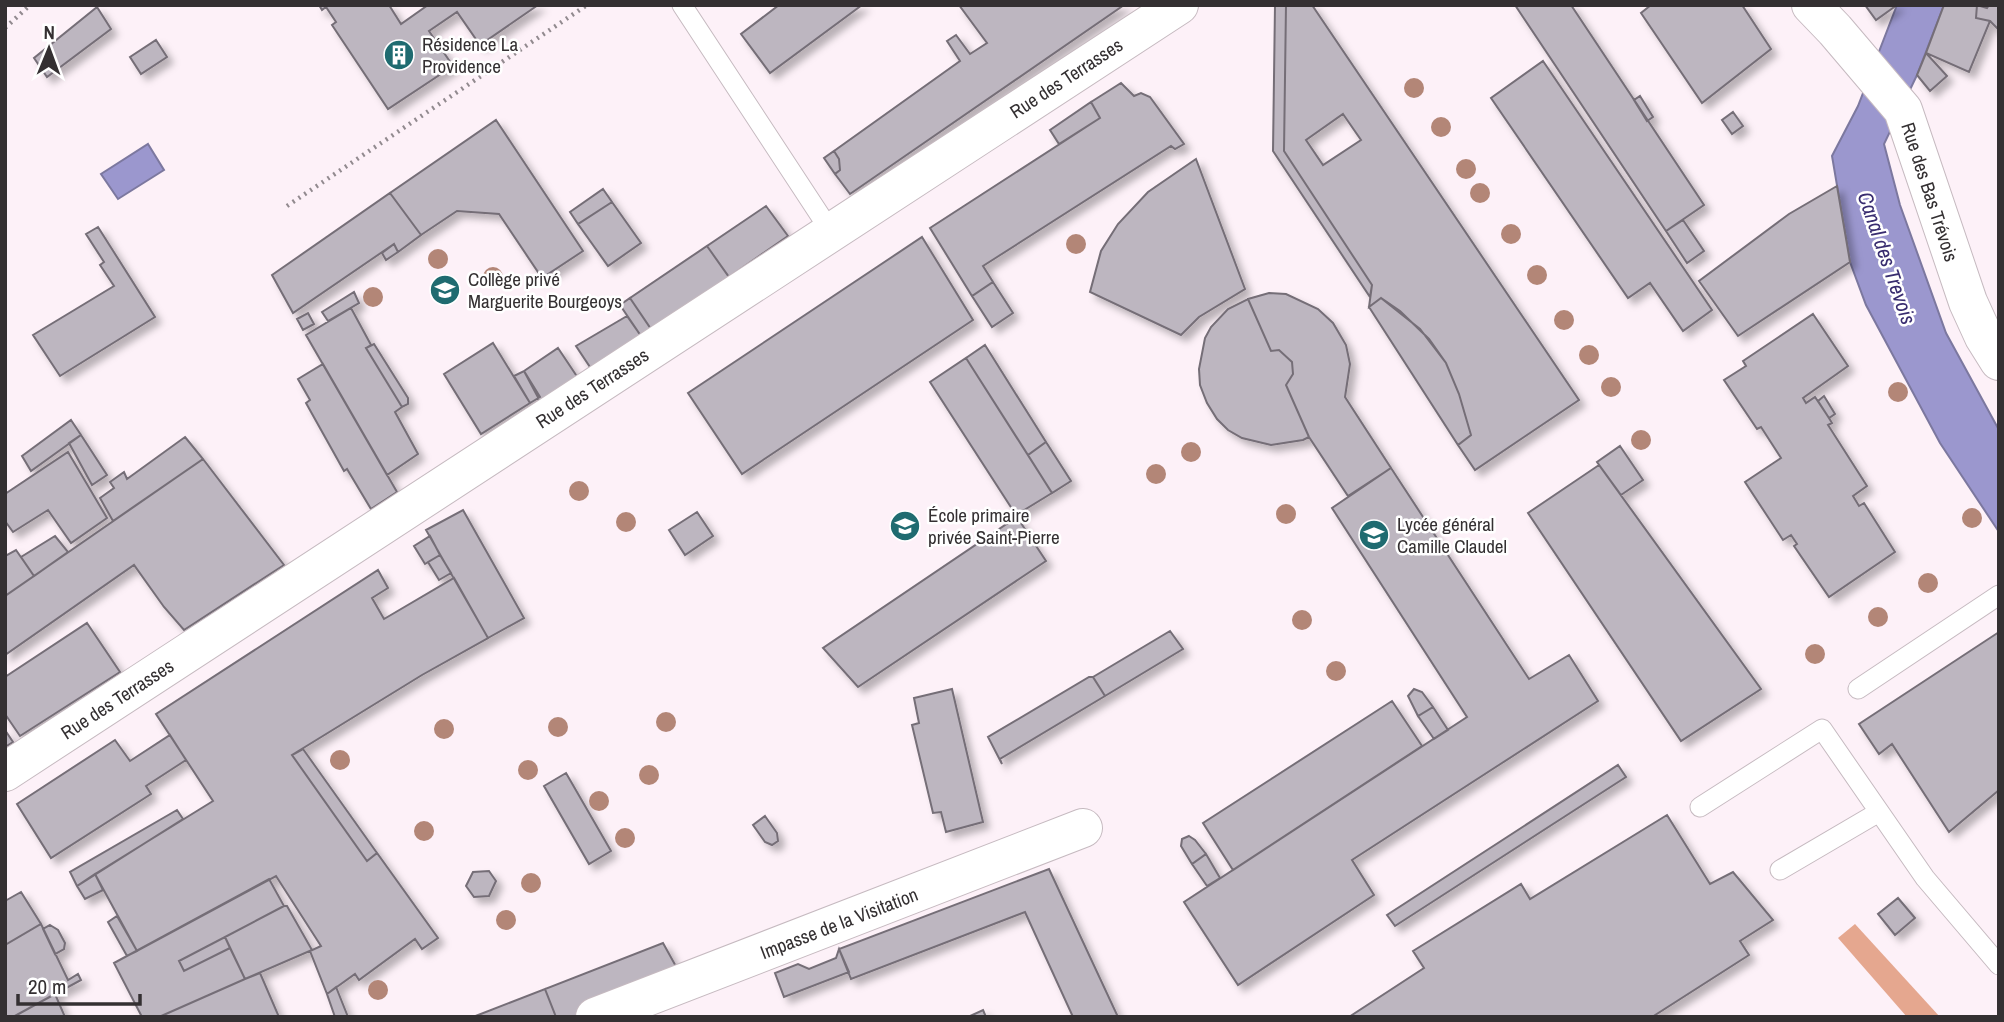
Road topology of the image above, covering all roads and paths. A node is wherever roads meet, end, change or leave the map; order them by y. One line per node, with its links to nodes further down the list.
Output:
1 (30, 5): 6 (path)
2 (587, 5): 7 (path)
3 (682, 5): 8 (lane)
4 (1179, 5): 8 (street, Rue des Terrasses)
5 (1811, 5): 9 (street, Rue des Bas Trévois)
6 (5, 27)
7 (287, 206)
8 (831, 232): 12 (street, Rue des Terrasses)
9 (1999, 361)
10 (1999, 595): 11 (lane)
11 (1857, 689)
12 (5, 772)
13 (1700, 807): 14 (lane)
14 (1879, 812): 16 (lane); 17 (lane)
15 (1083, 828): 18 (street, Impasse de la Visitation)
16 (1780, 870)
17 (1996, 956)
18 (594, 1017)

